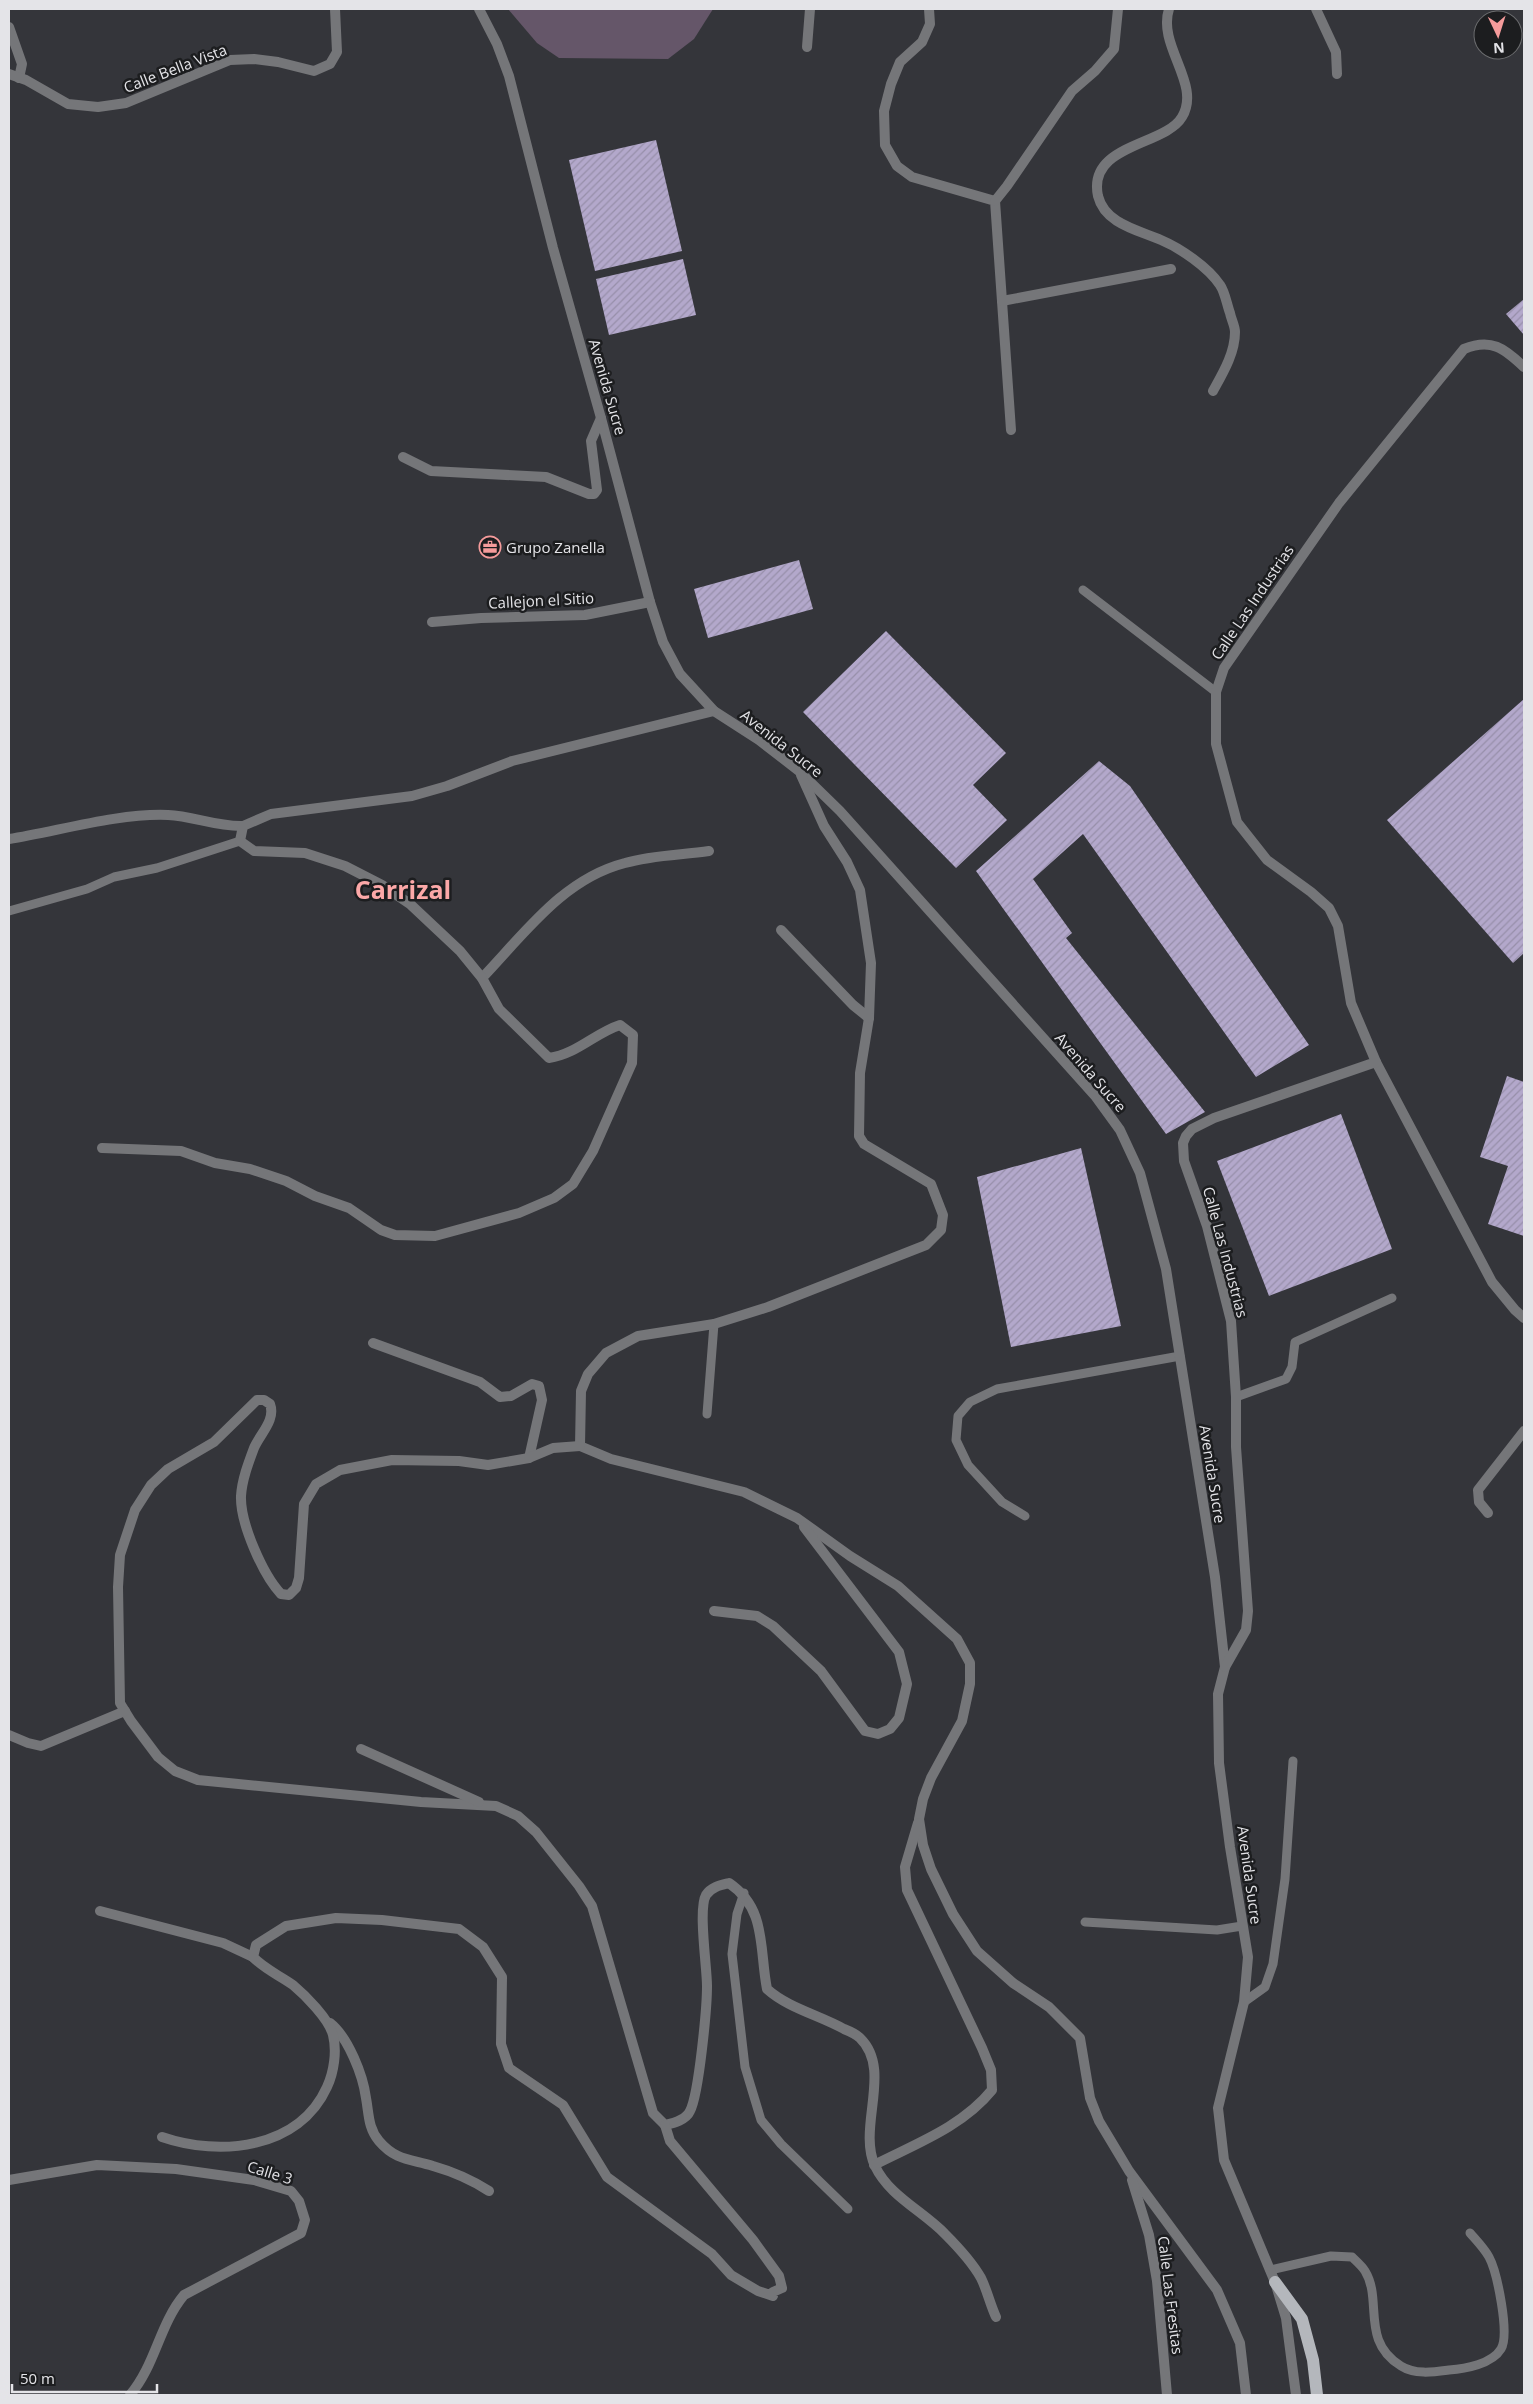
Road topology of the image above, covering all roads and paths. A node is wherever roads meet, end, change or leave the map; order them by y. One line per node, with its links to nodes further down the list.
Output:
1 (335, 9): 12 (street, Calle Bella Vista)
2 (479, 9): 18 (street, Avenida Sucre)
3 (810, 9): 9 (street)
4 (929, 9): 13 (street)
5 (1118, 9): 13 (street)
6 (1169, 9): 17 (street)
7 (1316, 9): 11 (street)
8 (9, 27): 12 (street)
9 (807, 47)
10 (9, 74): 12 (street, Calle Bella Vista)
11 (1337, 74)
12 (19, 78)
13 (995, 201): 15 (street)
14 (1171, 269): 15 (street)
15 (1002, 301): 19 (street)
16 (1524, 367): 24 (street, Calle Las Industrias)
17 (1213, 391)
18 (601, 418): 20 (street); 22 (street, Avenida Sucre)
19 (1011, 430)
20 (403, 457)
21 (1083, 590): 24 (lane)
22 (650, 602): 23 (street, Callejon el Sitio); 25 (street, Avenida Sucre)
23 (432, 622)
24 (1216, 692): 35 (street, Calle Las Industrias)
25 (714, 711): 26 (street, Avenida Sucre); 27 (street)
26 (799, 771): 34 (street); 41 (street, Avenida Sucre)
27 (243, 826): 28 (street); 29 (street)
28 (9, 839)
29 (240, 841): 31 (lane); 33 (street)
30 (709, 851): 33 (street)
31 (9, 911)
32 (781, 930): 34 (street)
33 (482, 978): 36 (street)
34 (869, 1018): 39 (street)
35 (1376, 1062): 38 (street, Calle Las Industrias); 42 (street, Calle Las Industrias)
36 (102, 1148)
37 (1392, 1298): 42 (lane)
38 (1524, 1318)
39 (714, 1324): 43 (lane); 45 (street)
40 (373, 1342): 46 (street)
41 (1180, 1356): 48 (lane); 51 (street, Avenida Sucre)
42 (1236, 1397): 51 (street, Calle Las Industrias)
43 (707, 1414)
44 (1524, 1431): 47 (street)
45 (580, 1446): 46 (street); 49 (street)
46 (529, 1458): 52 (street)
47 (1488, 1513)
48 (1024, 1516)
49 (797, 1518): 50 (street); 57 (street)
50 (714, 1611)
51 (1225, 1667): 61 (street, Avenida Sucre)
52 (125, 1711): 53 (street); 56 (street)
53 (9, 1735)
54 (361, 1749): 56 (street)
55 (1293, 1761): 63 (lane)
56 (484, 1804): 65 (street)
57 (919, 1820): 67 (street); 68 (street)
58 (744, 1893): 65 (street); 67 (street); 71 (lane)
59 (100, 1911): 62 (street)
60 (1085, 1922): 61 (lane)
61 (1242, 1926): 63 (street, Avenida Sucre)
62 (253, 1957): 64 (street); 65 (street)
63 (1244, 2002): 73 (street, Avenida Sucre)
64 (324, 2017): 66 (street); 70 (street)
65 (665, 2125)
66 (162, 2137)
67 (874, 2165): 75 (street)
68 (1129, 2171): 77 (street, Calle Las Fresitas); 78 (street)
69 (9, 2180): 76 (street, Calle 3)
70 (490, 2191)
71 (848, 2209)
72 (1470, 2233): 73 (lane)
73 (1270, 2270): 74 (street, Avenida Sucre)
74 (1275, 2282): 79 (street, Avenida Sucre); 80 (main road)
75 (996, 2317)
76 (130, 2395)
77 (1167, 2395)
78 (1246, 2395)
79 (1296, 2395)
80 (1317, 2395)

